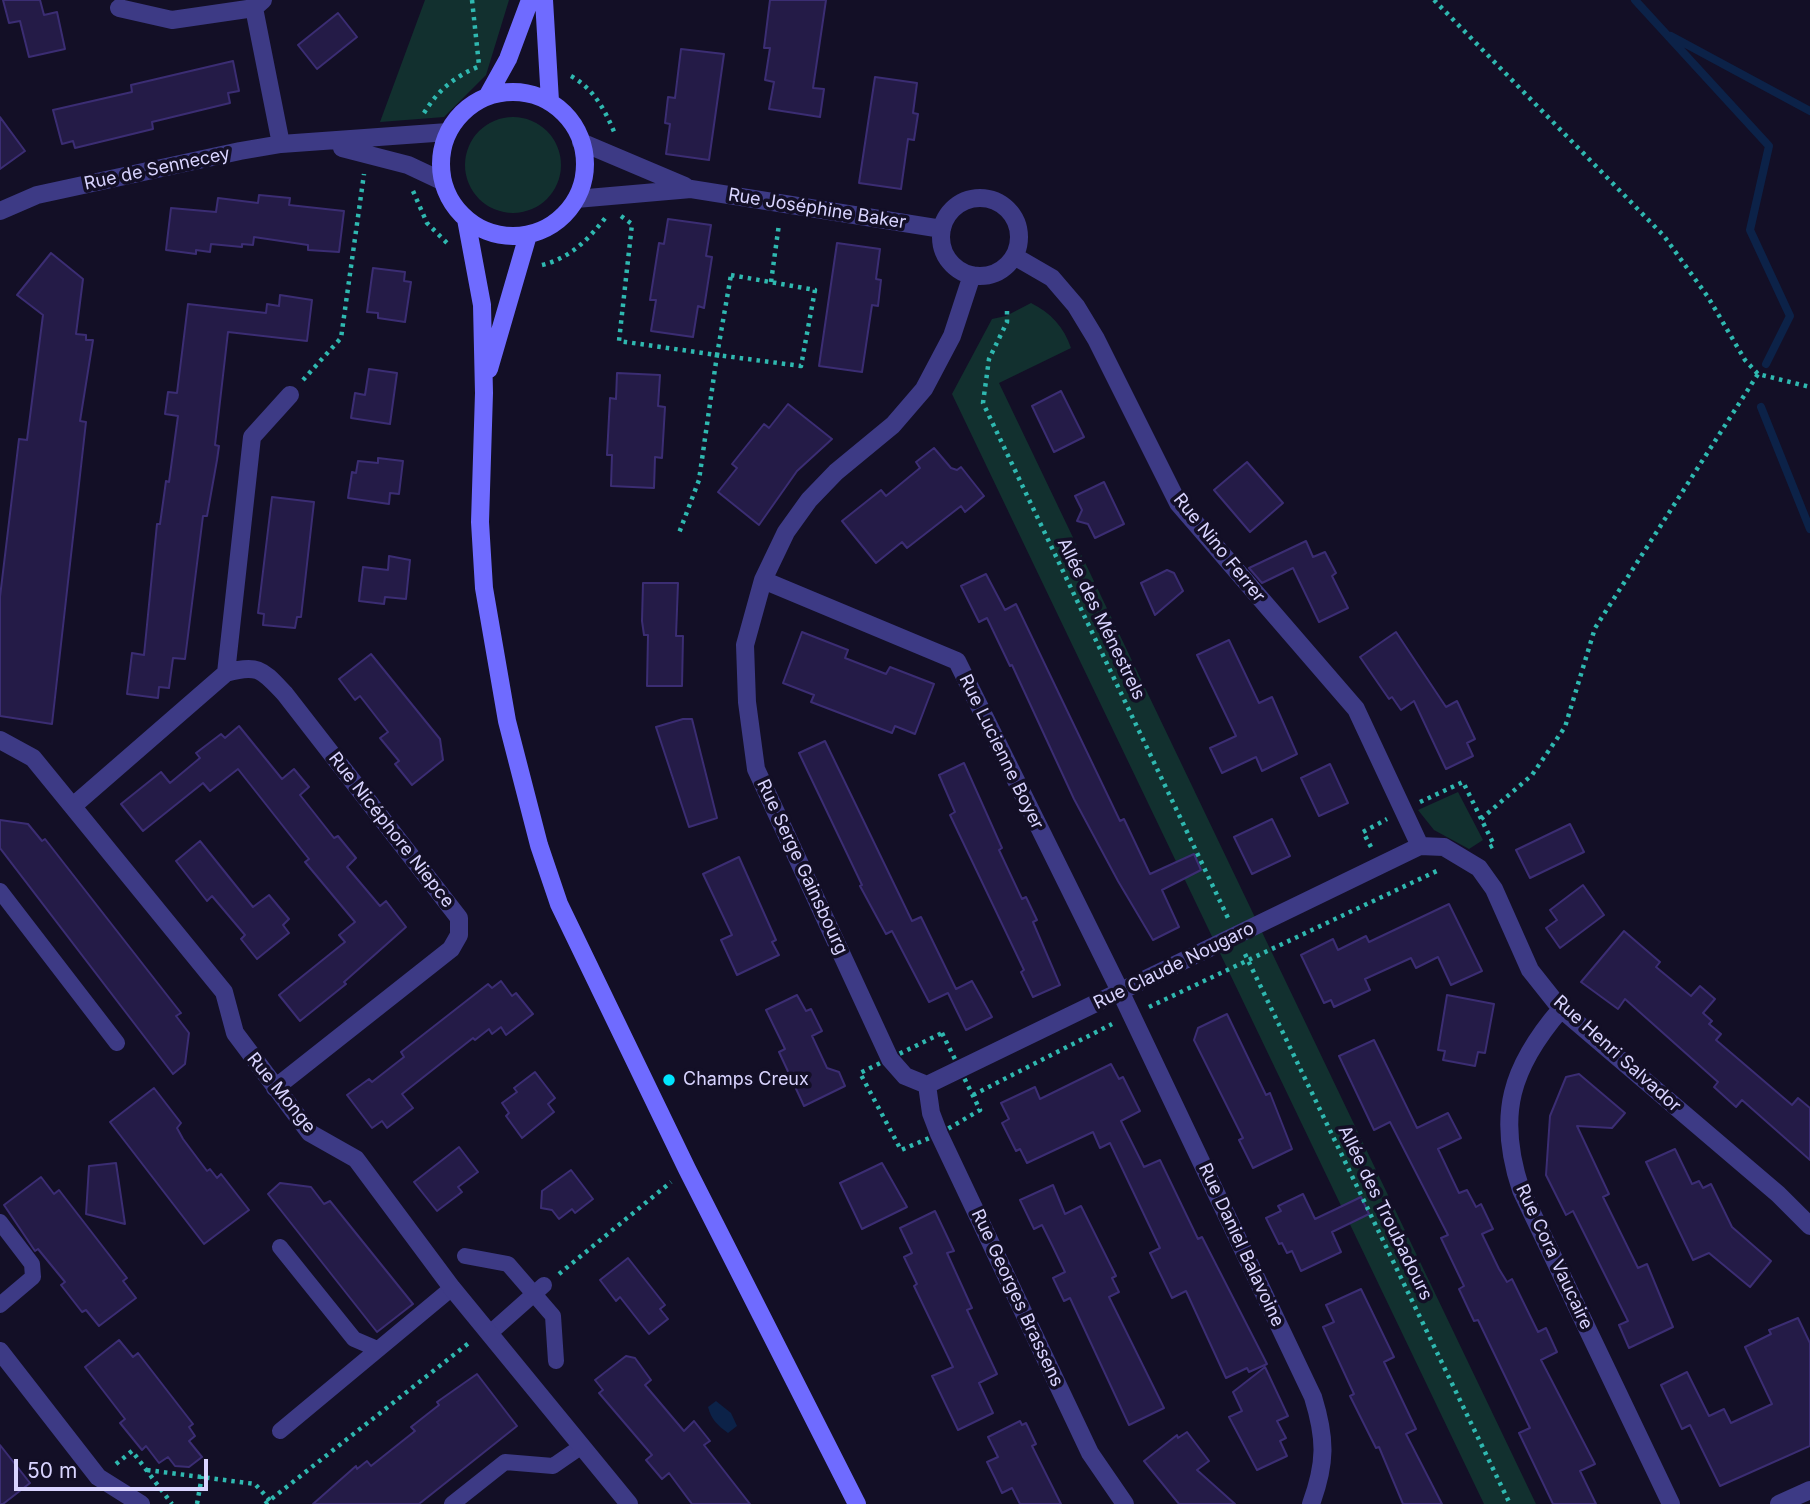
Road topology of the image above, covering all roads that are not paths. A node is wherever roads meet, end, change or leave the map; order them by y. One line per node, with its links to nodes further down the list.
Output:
1 (530, 0): 5 (main road)
2 (544, 0): 6 (main road)
3 (258, 4): 4 (street); 10 (street)
4 (119, 8)
5 (488, 95): 6 (main road); 7 (main road)
6 (550, 101): 8 (main road)
7 (448, 132): 9 (street, Rue de Sennecey); 11 (main road)
8 (581, 142): 12 (street, Rue Joséphine Baker); 13 (main road)
9 (318, 143): 10 (street, Rue de Sennecey); 11 (street, Rue de Sennecey)
10 (281, 144): 14 (street, Rue de Sennecey)
11 (442, 181): 15 (main road)
12 (691, 189): 13 (street, Rue Joséphine Baker); 16 (street, Rue Joséphine Baker)
13 (576, 199): 17 (main road)
14 (0, 211)
15 (466, 219): 17 (main road); 20 (main road)
16 (942, 229): 18 (street); 19 (street)
17 (528, 235): 20 (main road)
18 (1014, 256): 19 (street); 26 (street, Rue Nino Ferrer)
19 (972, 275): 22 (street, Rue Serge Gainsbourg)
20 (484, 393): 50 (main road)
21 (289, 395): 23 (street)
22 (763, 580): 28 (street, Rue Lucienne Boyer); 31 (street, Rue Serge Gainsbourg)
23 (226, 673): 25 (street); 32 (street, Rue Nicéphore Niepce)
24 (0, 740): 25 (street, Rue Monge)
25 (73, 806): 32 (street, Rue Monge)
26 (1420, 846): 28 (street, Rue Claude Nougaro); 29 (street, Rue Henri Salvador)
27 (0, 891): 30 (lane)
28 (1121, 993): 31 (street, Rue Claude Nougaro); 52 (street, Rue Daniel Balavoine)
29 (1561, 1009): 34 (street, Rue Henri Salvador); 53 (street, Rue Cora Vaucaire)
30 (117, 1043)
31 (927, 1085): 51 (street, Rue Georges Brassens)
32 (275, 1088): 37 (street, Rue Monge)
33 (0, 1222): 39 (lane)
34 (1810, 1226)
35 (280, 1247): 41 (lane)
36 (465, 1256): 38 (lane)
37 (452, 1288): 40 (street, Rue Monge); 41 (lane)
38 (539, 1290): 40 (lane); 43 (lane)
39 (0, 1305)
40 (490, 1333): 45 (street, Rue Monge)
41 (375, 1349): 44 (lane)
42 (0, 1351): 47 (street)
43 (556, 1361)
44 (280, 1431)
45 (582, 1446): 48 (lane); 49 (street, Rue Monge)
46 (1810, 1490): 54 (street)
47 (141, 1504)
48 (452, 1504)
49 (629, 1504)
50 (857, 1504)
51 (1125, 1504)
52 (1311, 1504)
53 (1671, 1504)
54 (1779, 1504)

